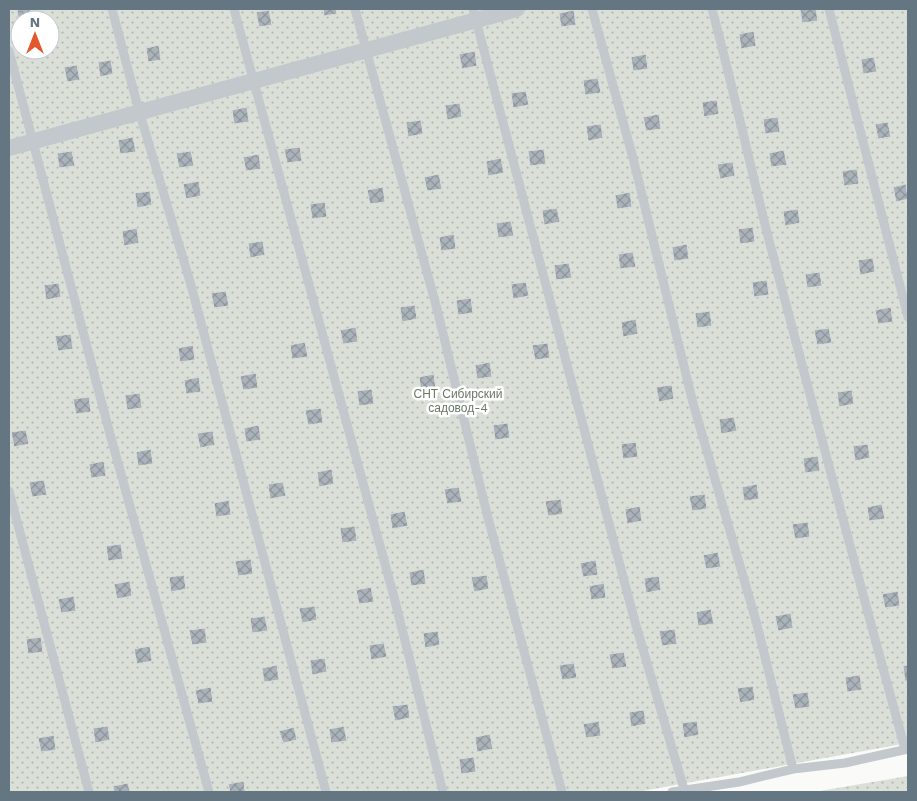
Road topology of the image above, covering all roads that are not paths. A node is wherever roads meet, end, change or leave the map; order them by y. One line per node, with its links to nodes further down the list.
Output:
1 (112, 9): 12 (lane)
2 (234, 9): 11 (lane)
3 (355, 9): 9 (lane)
4 (517, 9): 8 (street)
5 (592, 9): 18 (lane)
6 (712, 9): 17 (lane)
7 (830, 9): 15 (lane)
8 (474, 14): 9 (street); 19 (lane)
9 (366, 49): 11 (street); 24 (lane)
10 (9, 52): 13 (lane)
11 (254, 80): 12 (street); 23 (lane)
12 (139, 111): 13 (street); 22 (lane)
13 (33, 141): 14 (street); 21 (lane)
14 (9, 148)
15 (908, 317)
16 (9, 491): 20 (lane)
17 (907, 749): 18 (lane)
18 (793, 770): 19 (lane)
19 (684, 789): 25 (lane)
20 (89, 792)
21 (209, 792)
22 (326, 792)
23 (443, 792)
24 (562, 792)
25 (672, 792)

